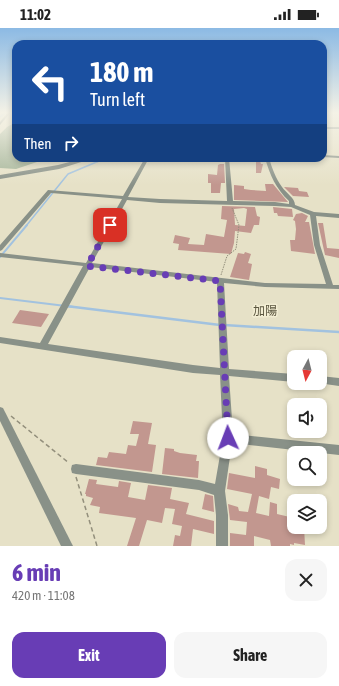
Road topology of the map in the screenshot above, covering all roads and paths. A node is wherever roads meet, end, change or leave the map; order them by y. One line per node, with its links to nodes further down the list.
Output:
1 (327, 156): 2 (street)
2 (339, 157)
3 (77, 162): 7 (street)
4 (144, 162): 8 (street)
5 (227, 162): 9 (street)
6 (268, 162): 10 (street)
7 (0, 177)
8 (126, 197): 9 (street); 13 (street); 15 (street)
9 (230, 202): 10 (street); 16 (path)
10 (292, 206): 11 (street)
11 (313, 214): 12 (street); 17 (street)
12 (339, 216)
13 (0, 249)
14 (0, 255): 15 (street)
15 (87, 266): 16 (street); 20 (street)
16 (220, 281): 17 (street); 21 (street)
17 (330, 286): 18 (street)
18 (339, 287)
19 (0, 340): 20 (street)
20 (42, 347): 21 (street)
21 (225, 373): 22 (street); 26 (street)
22 (287, 377)
23 (327, 381): 24 (street)
24 (339, 382)
25 (0, 412): 28 (path); 30 (street)
26 (228, 438): 27 (street); 29 (street)
27 (339, 450)
28 (76, 468): 29 (street); 31 (path)
29 (219, 491): 32 (street)
30 (67, 546)
31 (97, 546)
32 (222, 546)

